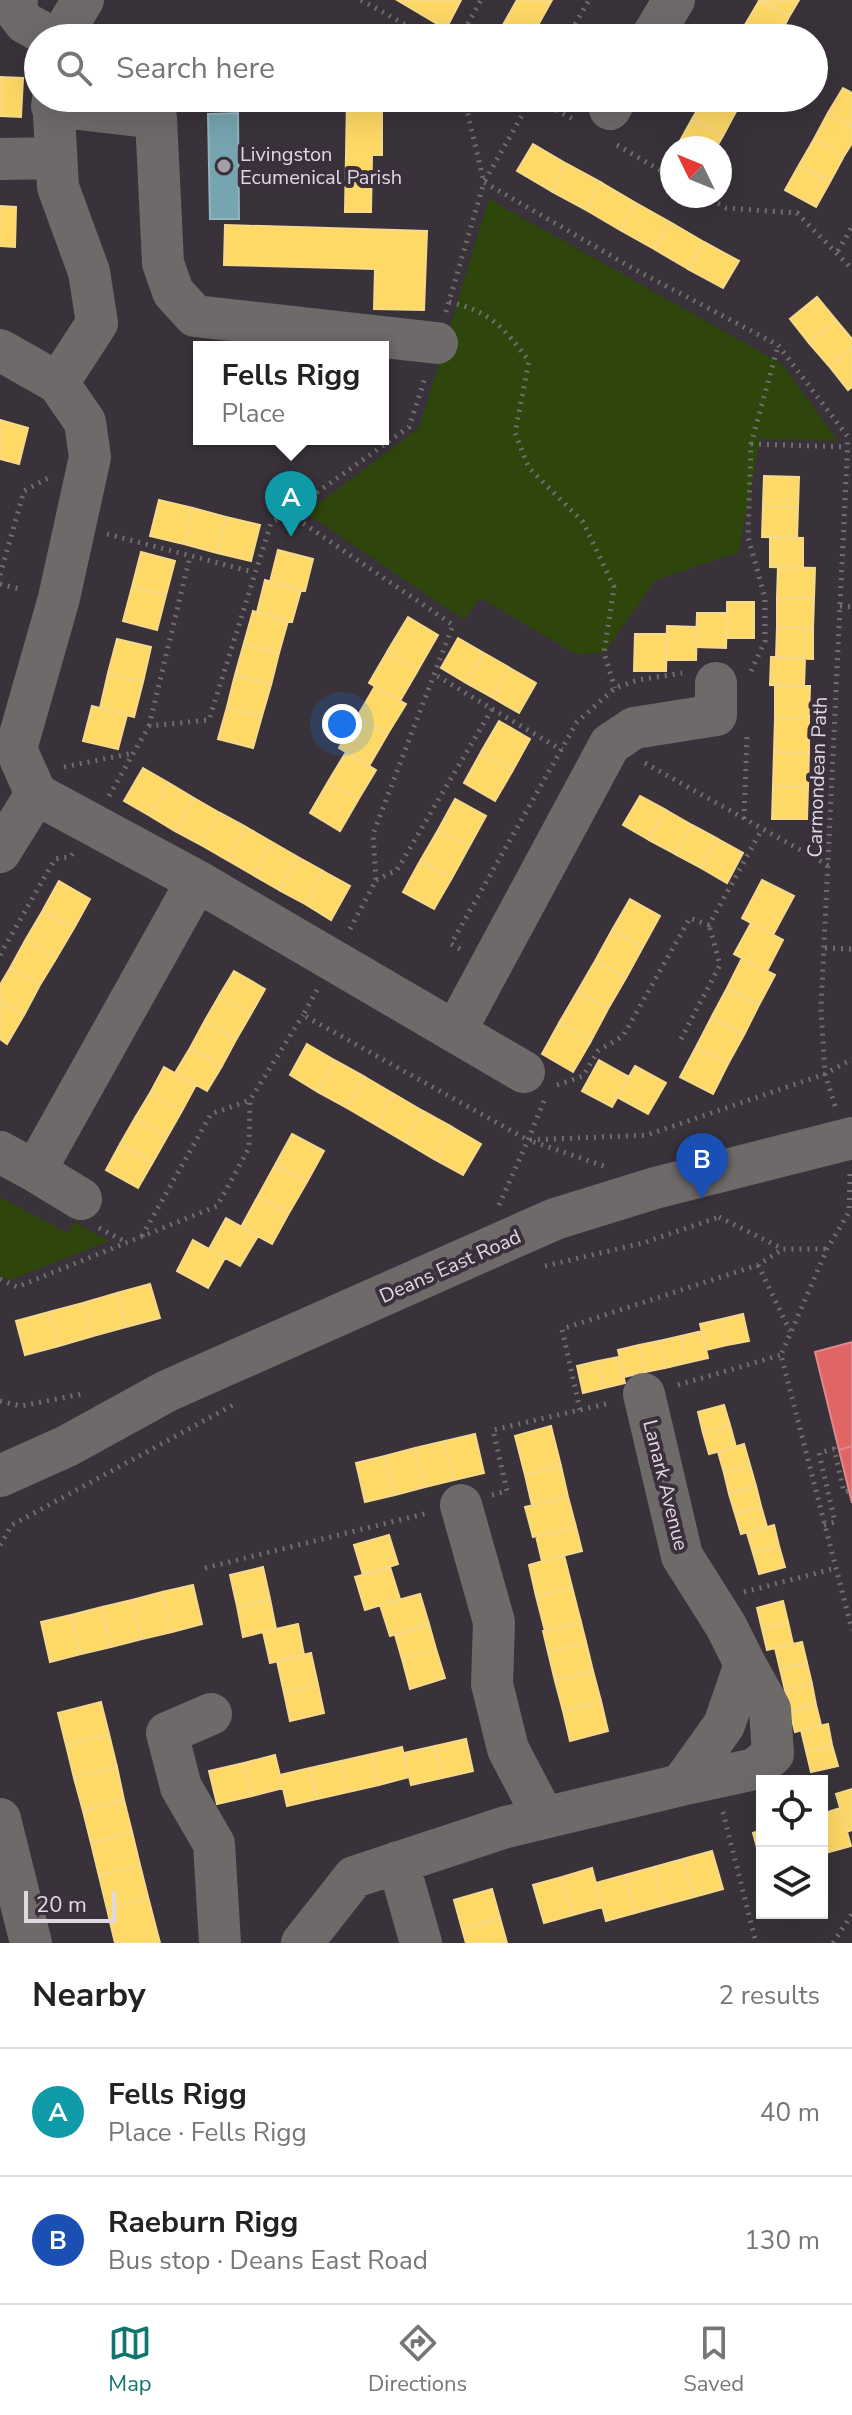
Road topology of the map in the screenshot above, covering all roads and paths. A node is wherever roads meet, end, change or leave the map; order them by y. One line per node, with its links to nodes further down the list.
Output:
1 (17, 0): 7 (street)
2 (83, 0): 8 (street)
3 (361, 0): 9 (path)
4 (481, 0): 10 (path)
5 (589, 0): 11 (path)
6 (674, 0): 12 (street)
7 (27, 24)
8 (68, 24)
9 (404, 24)
10 (468, 24)
11 (575, 24)
12 (659, 24)
13 (53, 112): 18 (street)
14 (117, 112): 27 (street)
15 (467, 112): 21 (path)
16 (524, 112): 21 (path)
17 (611, 116): 20 (path)
18 (55, 158): 19 (street); 30 (street)
19 (0, 159)
20 (660, 165)
21 (484, 182): 26 (path); 28 (path)
22 (726, 208): 24 (path)
23 (852, 227): 24 (path)
24 (838, 251): 25 (path)
25 (852, 269)
26 (449, 302): 27 (path); 45 (path)
27 (437, 343): 32 (path)
28 (778, 345): 31 (path); 33 (path)
29 (0, 350): 30 (street)
30 (58, 383): 36 (street)
31 (850, 436): 35 (path, Carmondean Path)
32 (389, 441)
33 (751, 444): 35 (path); 46 (path)
34 (384, 445): 37 (path)
35 (847, 447): 42 (path, Carmondean Path)
36 (90, 457): 38 (street); 41 (path)
37 (288, 513): 40 (path); 44 (path)
38 (75, 526): 39 (path); 51 (street)
39 (190, 556): 40 (path); 48 (path)
40 (253, 572): 48 (path)
41 (0, 575)
42 (840, 606): 43 (path); 56 (path, Carmondean Path)
43 (852, 607)
44 (434, 674): 47 (path); 57 (path)
45 (615, 688): 46 (path); 50 (path)
46 (720, 704): 49 (street); 52 (path)
47 (492, 709): 50 (path); 57 (path)
48 (149, 726): 53 (path)
49 (610, 744): 52 (path); 64 (street)
50 (562, 750): 64 (path)
51 (36, 794): 53 (street); 55 (street)
52 (744, 819): 54 (path)
53 (93, 824): 58 (street); 62 (path)
54 (762, 829): 56 (path); 59 (path)
55 (0, 852)
56 (829, 866): 60 (path, Carmondean Path)
57 (376, 880): 63 (path)
58 (197, 881): 63 (street); 74 (street)
59 (709, 925): 67 (path); 70 (path)
60 (825, 948): 61 (path); 69 (path, Carmondean Path)
61 (852, 949)
62 (0, 955)
63 (334, 960): 65 (path); 66 (street)
64 (490, 967): 66 (street)
65 (303, 1015): 71 (path); 73 (path)
66 (456, 1030): 70 (street)
67 (681, 1039)
68 (852, 1059): 69 (path)
69 (825, 1074): 72 (path, Carmondean Path); 73 (path)
70 (536, 1080)
71 (250, 1100): 78 (path); 78 (path)
72 (847, 1139): 83 (path, Carmondean Path); 88 (street, Deans East Road)
73 (528, 1140): 76 (path)
74 (18, 1162): 75 (street)
75 (81, 1199)
76 (495, 1214)
77 (719, 1217): 81 (path)
78 (142, 1236): 82 (path)
79 (783, 1249): 80 (path)
80 (758, 1265): 83 (path); 87 (path)
81 (534, 1268)
82 (0, 1279)
83 (790, 1331): 84 (path, Carmondean Path)
84 (781, 1355): 85 (path); 93 (path)
85 (644, 1394): 87 (path); 97 (street, Lanark Avenue)
86 (234, 1404): 94 (path)
87 (580, 1410): 92 (path)
88 (67, 1446): 89 (street, Deans East Road); 91 (street, Deans East Road)
89 (0, 1476)
90 (852, 1490): 93 (path)
91 (0, 1503)
92 (461, 1505): 95 (path); 102 (street)
93 (824, 1525): 96 (path)
94 (0, 1545)
95 (205, 1568)
96 (836, 1568): 97 (path); 98 (path)
97 (710, 1600): 99 (street, Lanark Avenue)
98 (852, 1630)
99 (745, 1664): 101 (street); 101 (street, Lanark Avenue)
100 (211, 1714): 107 (street)
101 (698, 1782): 102 (street); 110 (path)
102 (544, 1818): 104 (street)
103 (0, 1819): 106 (street)
104 (398, 1862): 108 (street); 109 (street)
105 (852, 1914): 111 (path)
106 (31, 1943)
107 (220, 1943)
108 (302, 1943)
109 (421, 1943)
110 (756, 1943)
111 (833, 1943)

